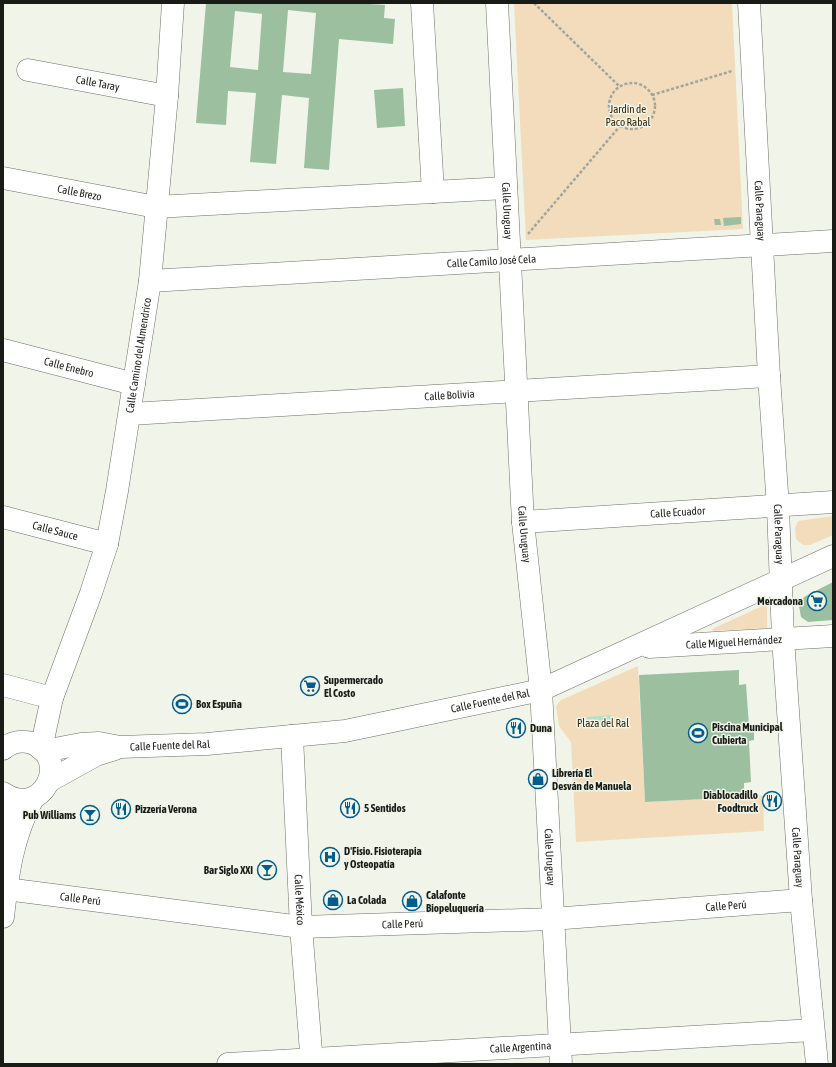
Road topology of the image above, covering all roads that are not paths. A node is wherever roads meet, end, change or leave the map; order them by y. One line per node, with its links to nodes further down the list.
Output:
1 (173, 3): 6 (street, Calle Camino del Almendrico)
2 (422, 3): 9 (street)
3 (497, 3): 8 (street, Calle Uruguay)
4 (749, 3): 12 (street, Calle Paraguay)
5 (28, 70): 6 (street, Calle Taray)
6 (167, 96): 10 (street, Calle Camino del Almendrico)
7 (3, 178): 10 (street, Calle Brezo)
8 (506, 188): 9 (street, Calle Brezo); 13 (street, Calle Uruguay)
9 (433, 192): 10 (street, Calle Brezo)
10 (156, 207): 14 (street, Calle Camino del Almendrico)
11 (833, 241): 12 (street, Calle Camilo José Cela)
12 (762, 245): 13 (street, Calle Camilo José Cela); 16 (street, Calle Paraguay)
13 (509, 259): 14 (street, Calle Camilo José Cela); 18 (street, Calle Uruguay)
14 (150, 281): 17 (street, Calle Camino del Almendrico)
15 (3, 350): 17 (street, Calle Enebro)
16 (768, 376): 18 (street, Calle Bolivia); 21 (street, Calle Paraguay)
17 (134, 384): 19 (street, Calle Camino del Almendrico)
18 (517, 392): 19 (street, Calle Bolivia); 23 (street, Calle Uruguay)
19 (130, 414): 24 (street, Calle Camino del Almendrico)
20 (833, 502): 21 (street, Calle Ecuador)
21 (778, 507): 23 (street, Calle Ecuador); 26 (street, Calle Paraguay)
22 (3, 517): 24 (street, Calle Sauce)
23 (523, 522): 31 (street, Calle Uruguay)
24 (107, 544): 32 (street, Calle Camino del Almendrico)
25 (833, 556): 26 (street, Calle Fuente del Ral)
26 (781, 580): 28 (street, Calle Paraguay); 29 (street, Calle Fuente del Ral)
27 (833, 636): 28 (street, Calle Miguel Hernández)
28 (783, 638): 29 (street, Calle Miguel Hernández); 44 (street, Calle Paraguay)
29 (635, 648): 31 (street, Calle Fuente del Ral)
30 (3, 686): 32 (street)
31 (541, 690): 33 (street, Calle Fuente del Ral); 46 (street, Calle Uruguay)
32 (51, 702): 34 (street); 35 (street, Calle Camino del Almendrico); 37 (street, Calle Camino del Almendrico)
33 (292, 736): 36 (street, Calle Fuente del Ral); 47 (street, Calle México)
34 (81, 744): 36 (street, Calle Fuente del Ral); 37 (street, Calle Fuente del Ral)
35 (6, 747): 37 (street)
36 (120, 747): 38 (street, Calle Fuente del Ral)
37 (43, 750): 38 (street)
38 (50, 780): 40 (street)
39 (3, 793): 40 (street)
40 (33, 798): 42 (street)
41 (3, 804): 42 (street)
42 (12, 852): 43 (street)
43 (6, 889): 45 (street); 47 (street, Calle Perú)
44 (801, 900): 46 (street, Calle Perú); 48 (street, Calle Paraguay)
45 (3, 917)
46 (552, 919): 47 (street, Calle Perú); 49 (street, Calle Uruguay)
47 (301, 927): 50 (street, Calle México)
48 (813, 1030): 49 (street, Calle Argentina); 52 (street, Calle Paraguay)
49 (561, 1054): 50 (street, Calle Argentina)
50 (312, 1062): 51 (street, Calle Argentina)
51 (228, 1064)
52 (817, 1064)

